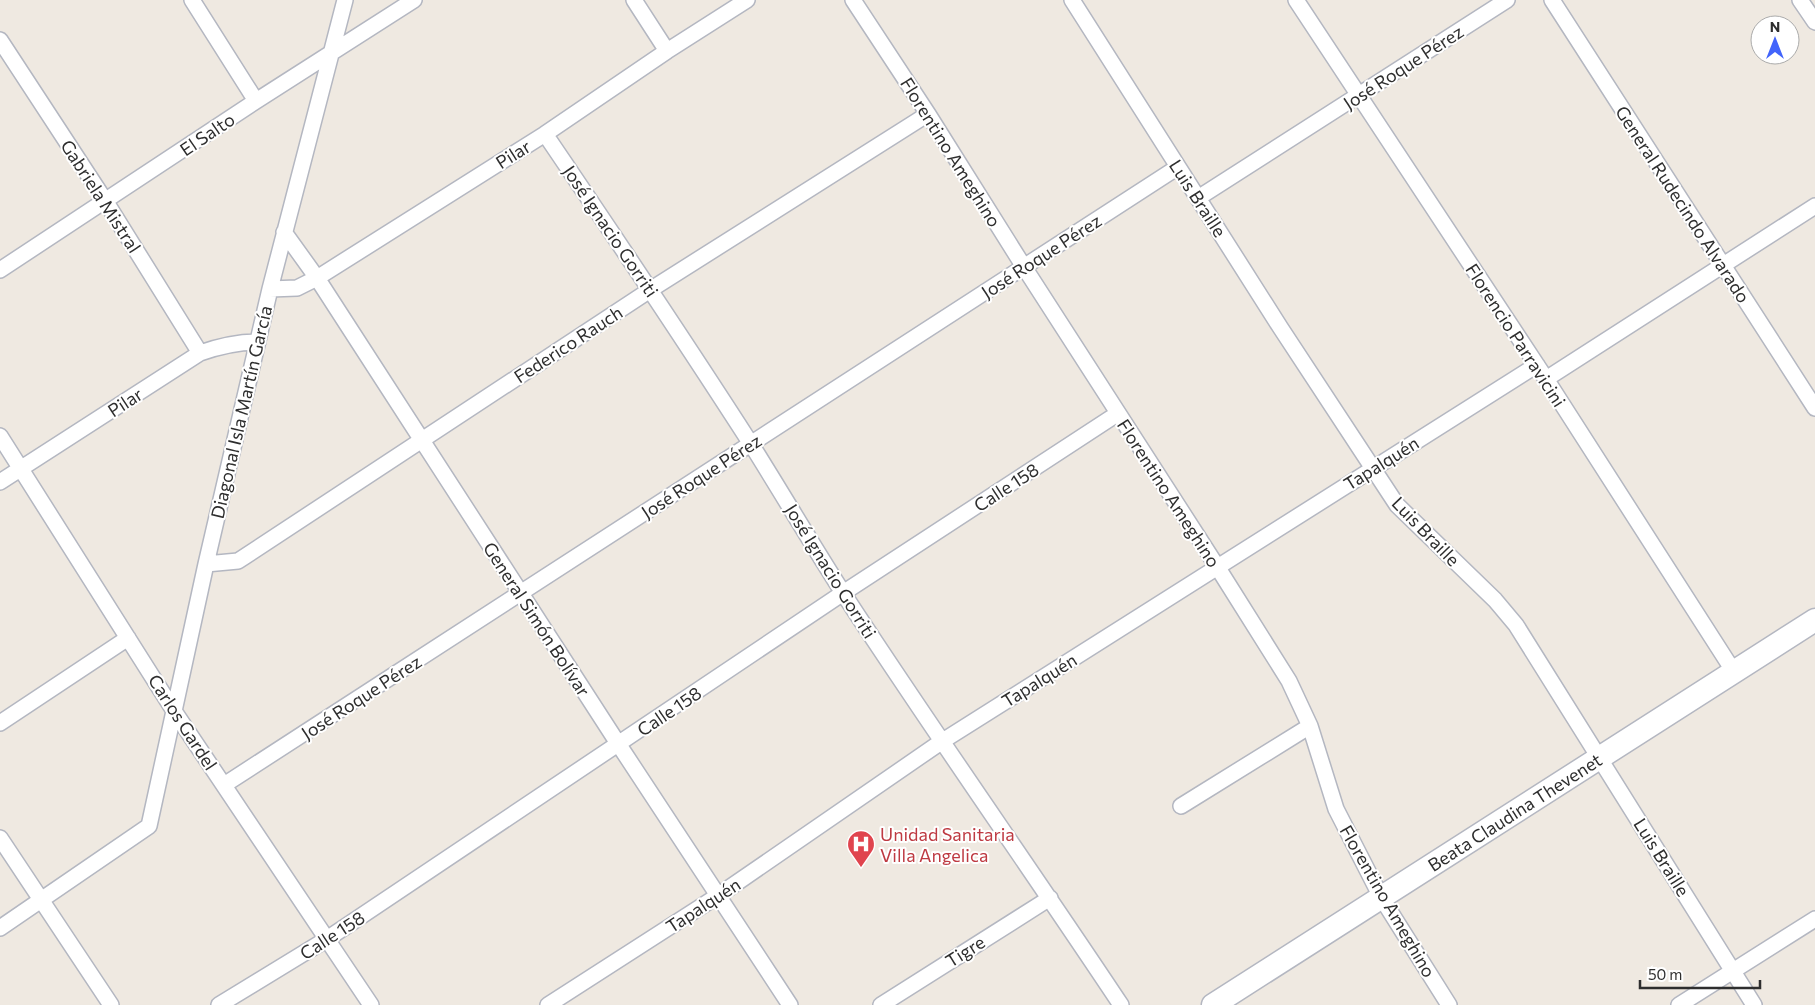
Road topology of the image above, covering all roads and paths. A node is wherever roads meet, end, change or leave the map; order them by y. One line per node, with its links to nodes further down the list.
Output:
1 (192, 0): 17 (street)
2 (345, 0): 15 (street, Diagonal Isla Martín García)
3 (414, 0): 15 (street, El Salto)
4 (634, 0): 14 (street)
5 (747, 0): 14 (street, Pilar)
6 (1072, 0): 20 (street, Luis Braille)
7 (1296, 0): 16 (street, Florencio Parravicini)
8 (1507, 0): 16 (street, José Roque Pérez)
9 (1552, 0): 25 (street, General Rudecindo Alvarado)
10 (1800, 0): 12 (street)
11 (861, 3): 18 (street, Florentino Ameghino)
12 (1815, 22)
13 (0, 40): 22 (street, Gabriela Mistral)
14 (667, 51): 19 (street, Pilar)
15 (331, 53): 17 (street, El Salto); 24 (street, Diagonal Isla Martín García)
16 (1359, 96): 21 (street, José Roque Pérez); 33 (street, Florencio Parravicini)
17 (256, 101): 22 (street, El Salto)
18 (928, 114): 26 (street, Florentino Ameghino); 30 (street, Federico Rauch)
19 (545, 134): 28 (street, Pilar); 30 (street, José Ignacio Gorriti)
20 (1178, 168): 21 (street, Luis Braille); 26 (street, José Roque Pérez)
21 (1198, 198): 41 (street, Luis Braille)
22 (106, 202): 27 (street, El Salto); 32 (street, Gabriela Mistral)
23 (1815, 206): 25 (street)
24 (284, 232): 28 (street, General Simón Bolívar); 29 (street, Diagonal Isla Martín García)
25 (1723, 266): 34 (street); 35 (street, General Rudecindo Alvarado)
26 (1024, 267): 36 (street, Florentino Ameghino); 39 (street, José Roque Pérez)
27 (0, 270)
28 (317, 278): 29 (street, Pilar); 38 (street, General Simón Bolívar)
29 (270, 289): 31 (street, Diagonal Isla Martín García)
30 (650, 290): 38 (street, Federico Rauch); 39 (street, José Ignacio Gorriti)
31 (258, 342): 32 (street, Pilar); 43 (street, Diagonal Isla Martín García)
32 (200, 354): 40 (street, Pilar)
33 (1537, 365): 34 (street, Florencio Parravicini); 41 (street, Tapalquén)
34 (1546, 379): 49 (street, Florencio Parravicini)
35 (1815, 408)
36 (1118, 414): 44 (street, Florentino Ameghino); 45 (street, Calle 158)
37 (0, 436): 40 (street, Carlos Gardel)
38 (422, 441): 43 (street, Federico Rauch); 46 (street, General Simón Bolívar)
39 (751, 444): 45 (street, José Ignacio Gorriti); 46 (street, José Roque Pérez)
40 (21, 468): 42 (street, Pilar); 48 (street, Carlos Gardel)
41 (1373, 468): 44 (street, Tapalquén); 55 (street, Luis Braille)
42 (0, 482)
43 (206, 564): 50 (street, Diagonal Isla Martín García)
44 (1218, 568): 52 (street, Florentino Ameghino); 53 (street, Tapalquén)
45 (843, 593): 53 (street, José Ignacio Gorriti); 54 (street, Calle 158)
46 (521, 594): 54 (street, General Simón Bolívar); 56 (street, José Roque Pérez)
47 (1815, 620): 49 (main road, Beata Claudina Thevenet)
48 (128, 638): 50 (street, Carlos Gardel); 51 (street)
49 (1734, 672): 55 (main road, Beata Claudina Thevenet)
50 (174, 711): 56 (street, Carlos Gardel); 62 (street, Diagonal Isla Martín García)
51 (0, 723)
52 (1310, 726): 57 (street); 60 (street, Florentino Ameghino)
53 (942, 742): 59 (street, Tapalquén); 61 (street, José Ignacio Gorriti)
54 (619, 744): 59 (street, General Simón Bolívar); 65 (street, Calle 158)
55 (1600, 759): 60 (main road, Beata Claudina Thevenet); 66 (street, Luis Braille)
56 (224, 785): 65 (street, Carlos Gardel)
57 (1181, 806)
58 (0, 838): 62 (street)
59 (719, 896): 70 (street, Tapalquén); 71 (street, General Simón Bolívar)
60 (1381, 896): 74 (main road, Beata Claudina Thevenet); 75 (street, Florentino Ameghino)
61 (1050, 898): 72 (street, Tigre); 73 (street, José Ignacio Gorriti)
62 (41, 900): 64 (street); 67 (street)
63 (1815, 919): 66 (street)
64 (0, 928)
65 (327, 939): 68 (street, Calle 158); 69 (street, Carlos Gardel)
66 (1733, 970): 76 (street); 77 (street, Luis Braille)
67 (111, 1005)
68 (219, 1005)
69 (371, 1005)
70 (548, 1005)
71 (790, 1005)
72 (881, 1005)
73 (1121, 1005)
74 (1213, 1005)
75 (1449, 1005)
76 (1679, 1005)
77 (1754, 1005)

